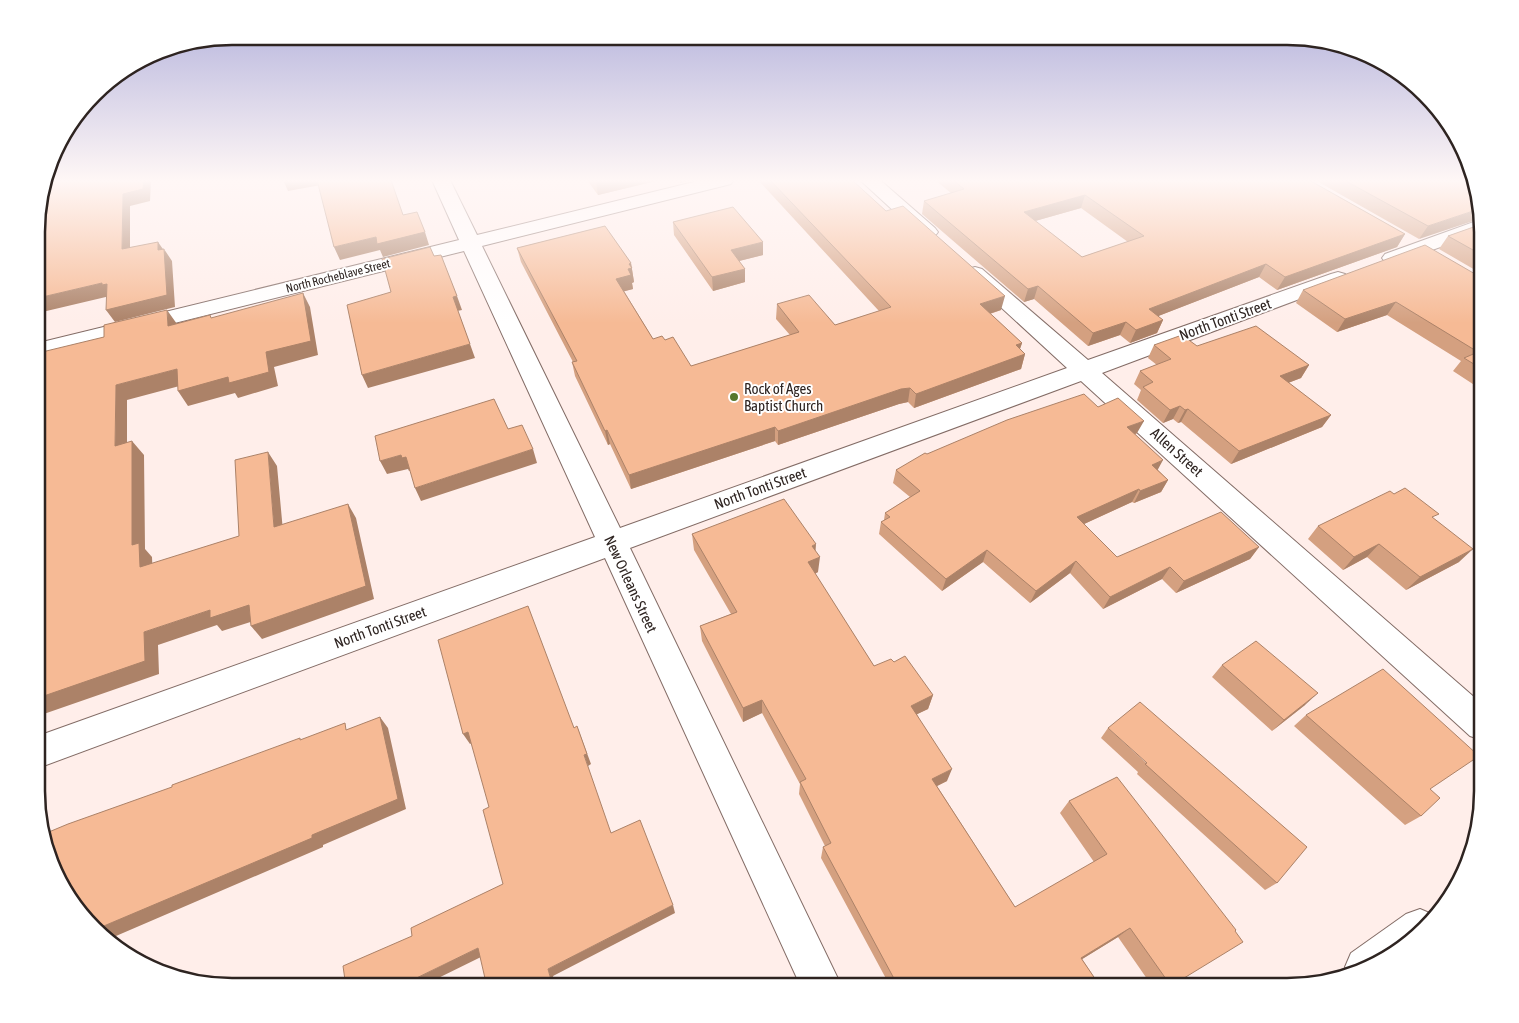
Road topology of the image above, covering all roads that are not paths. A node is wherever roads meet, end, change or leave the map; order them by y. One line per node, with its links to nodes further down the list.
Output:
1 (465, 228): 5 (street, New Orleans Street)
2 (530, 228): 5 (street, North Rocheblave Street)
3 (923, 228): 9 (street, Allen Street)
4 (1472, 228): 6 (street, North Tonti Street)
5 (472, 242): 8 (street, North Rocheblave Street); 10 (street, New Orleans Street)
6 (1410, 244): 7 (street); 9 (street, North Tonti Street)
7 (1442, 262)
8 (45, 348)
9 (1085, 370): 10 (street, North Tonti Street); 11 (street, Allen Street)
10 (611, 542): 12 (street, North Tonti Street); 13 (street, New Orleans Street)
11 (1474, 718)
12 (45, 749)
13 (818, 978)

